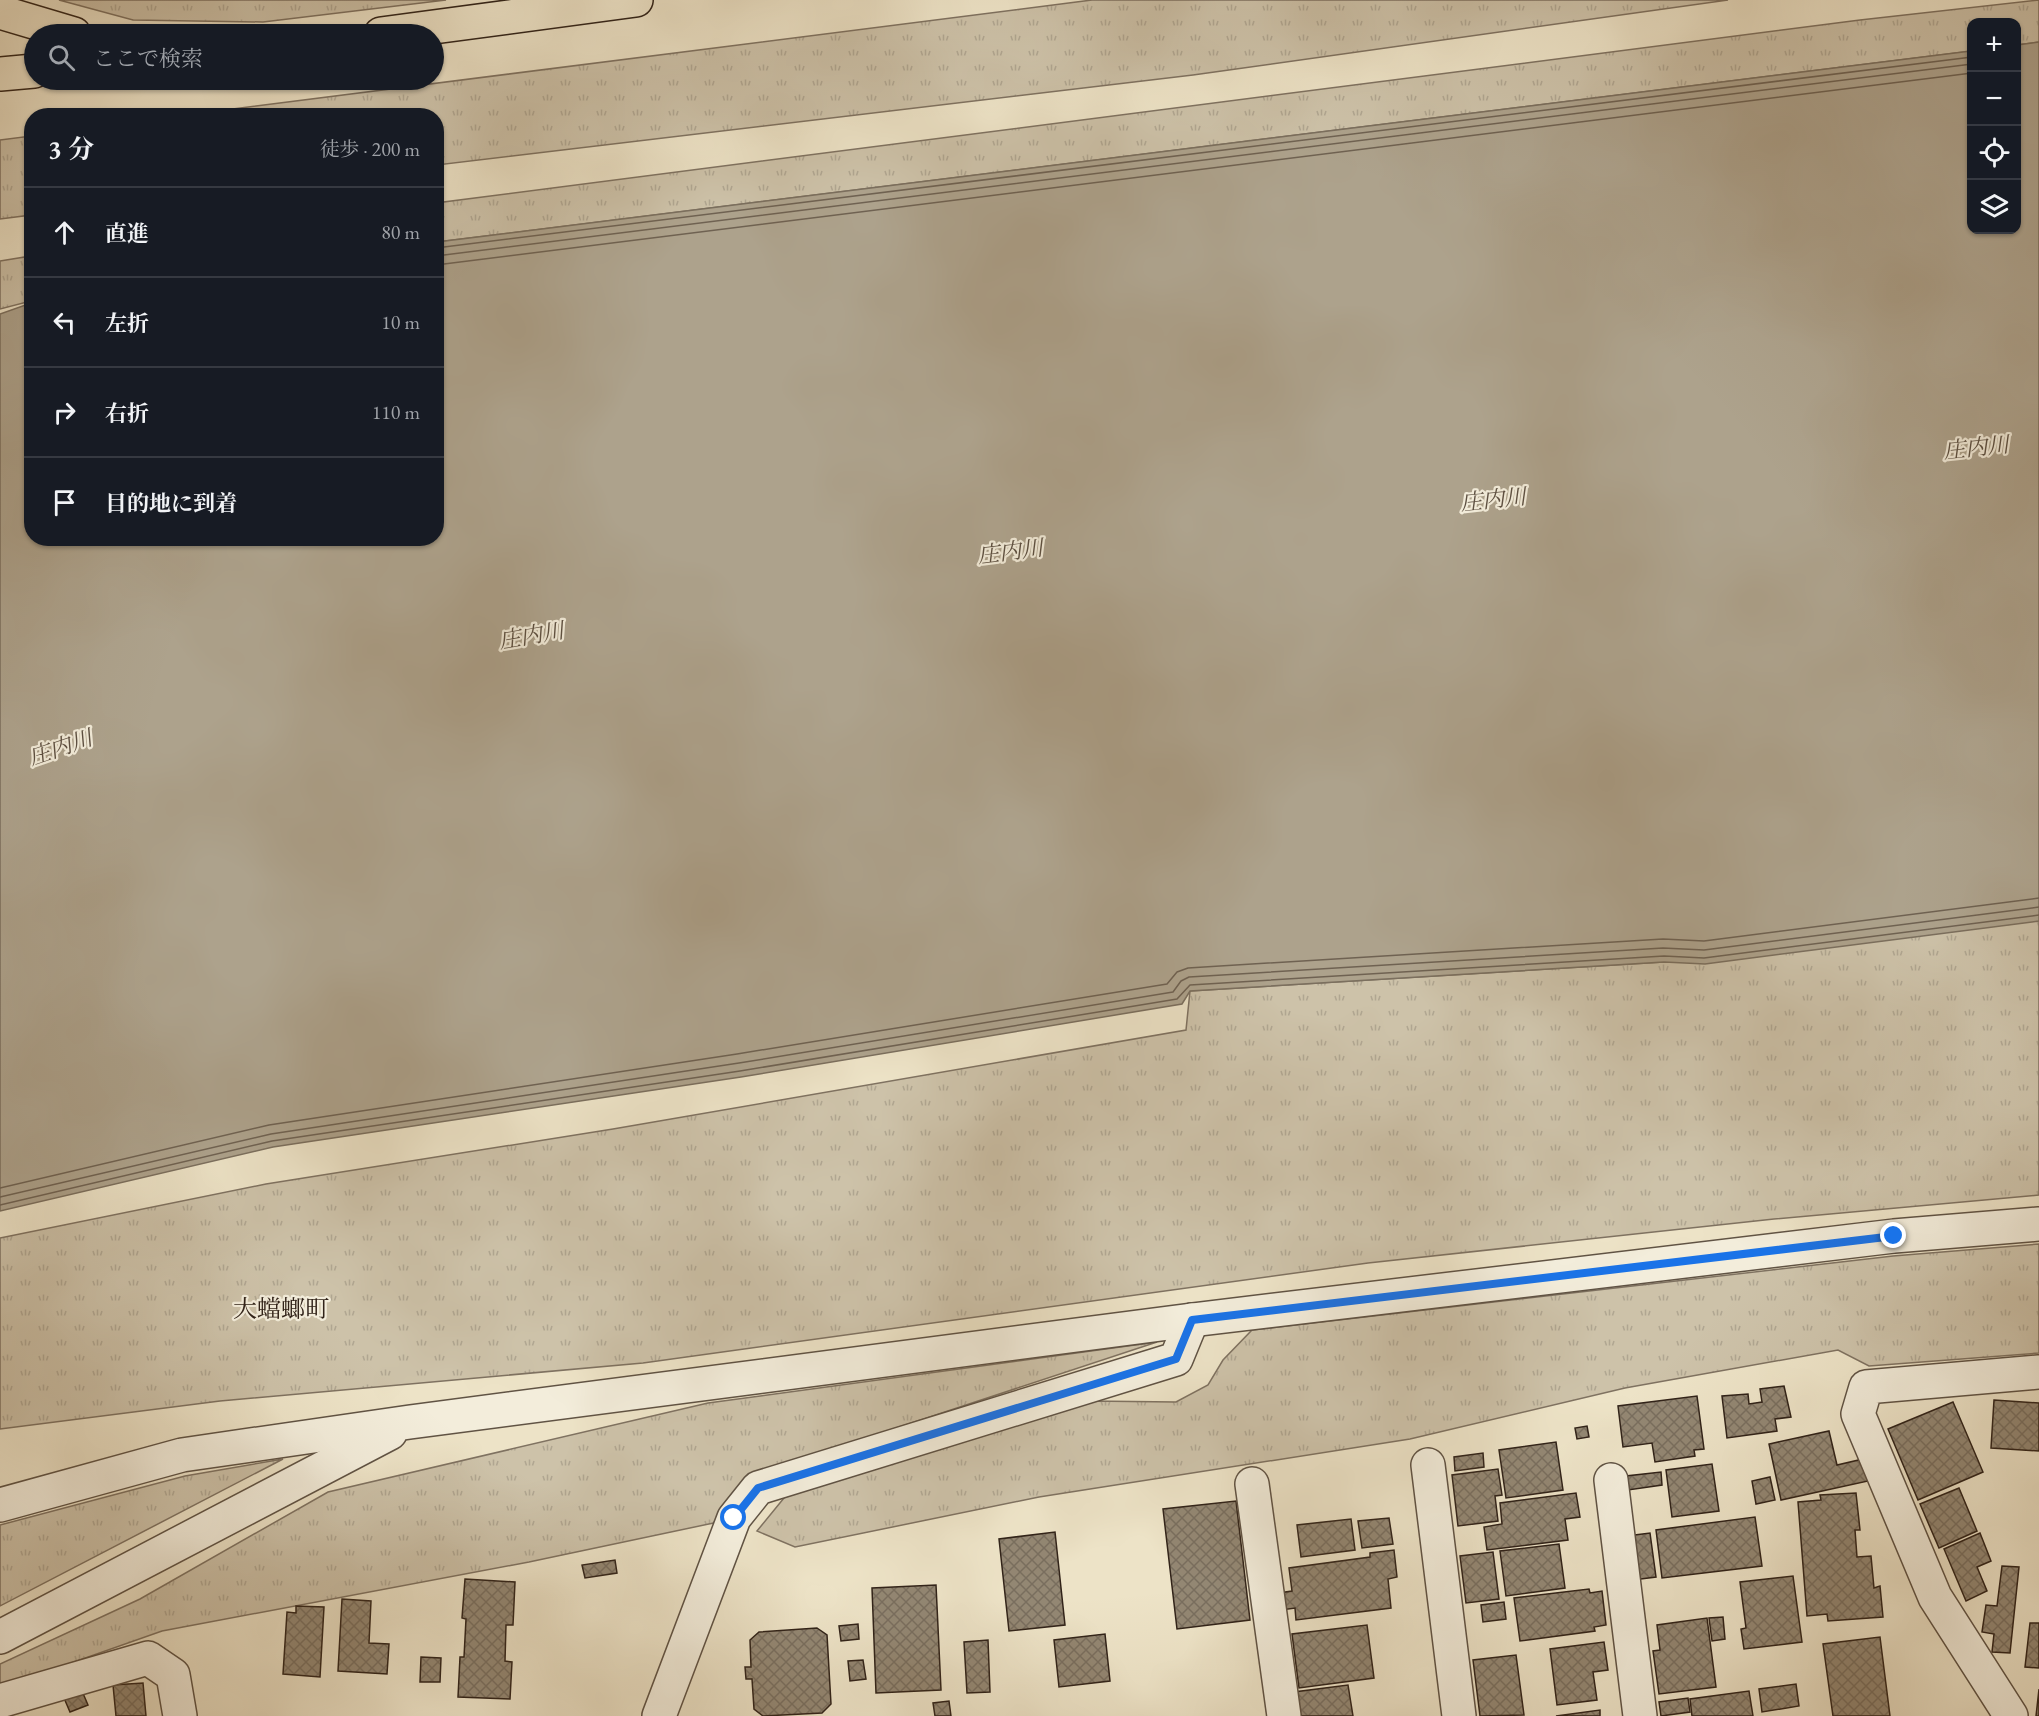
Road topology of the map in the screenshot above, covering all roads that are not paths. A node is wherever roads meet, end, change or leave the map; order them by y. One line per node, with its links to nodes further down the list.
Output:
1 (636, 0): 4 (main road)
2 (0, 12): 3 (main road)
3 (40, 24)
4 (444, 26)
5 (24, 72): 6 (main road)
6 (0, 74)
7 (2039, 1224): 8 (street)
8 (1192, 1320): 10 (street); 18 (street)
9 (2039, 1372): 22 (street)
10 (410, 1422): 14 (street); 15 (street)
11 (1428, 1466): 20 (street)
12 (1611, 1480): 21 (street)
13 (1252, 1484): 19 (street)
14 (0, 1505)
15 (0, 1637)
16 (0, 1701): 17 (street)
17 (180, 1716)
18 (659, 1716)
19 (1284, 1716)
20 (1459, 1716)
21 (1640, 1716)
22 (2011, 1716)

